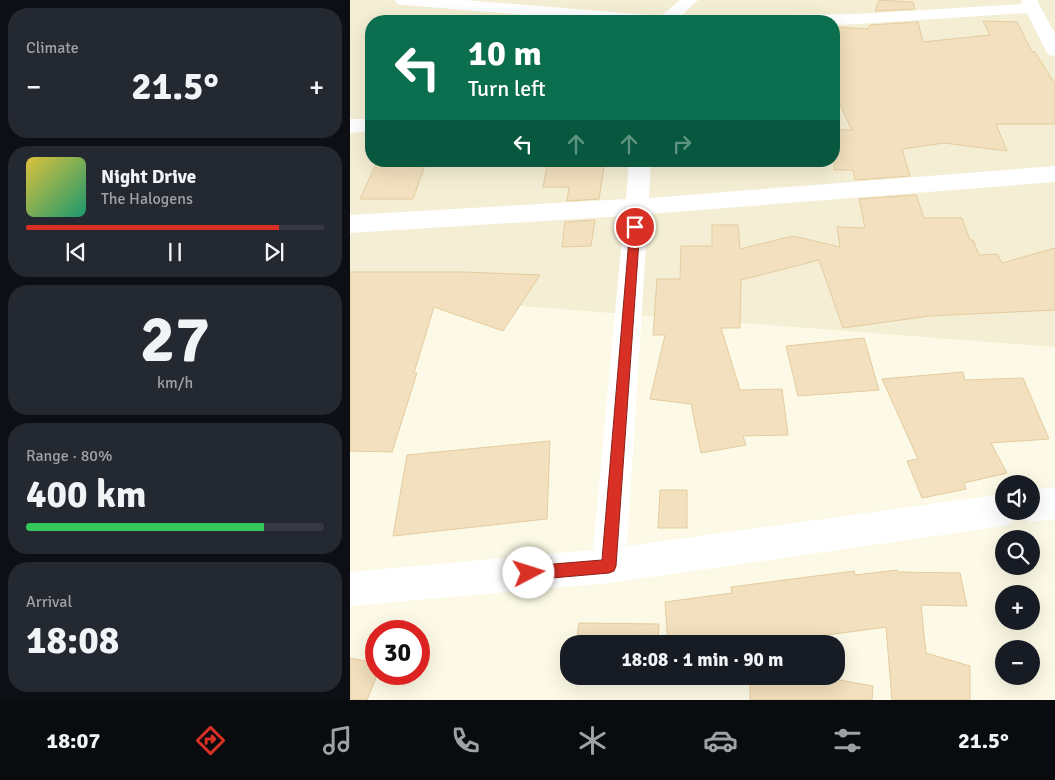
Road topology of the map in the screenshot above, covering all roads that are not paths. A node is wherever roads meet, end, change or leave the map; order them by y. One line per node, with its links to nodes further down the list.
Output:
1 (404, 0): 4 (street)
2 (690, 0): 5 (street)
3 (1031, 4): 6 (street); 7 (street)
4 (585, 15)
5 (673, 15)
6 (840, 19)
7 (1055, 51)
8 (365, 125): 9 (street)
9 (350, 126)
10 (640, 167): 12 (street)
11 (1055, 174): 12 (street)
12 (637, 207): 13 (street); 17 (street)
13 (350, 224)
14 (1055, 503): 15 (street)
15 (1040, 505)
16 (995, 511): 17 (street)
17 (609, 566): 18 (street)
18 (350, 589)

